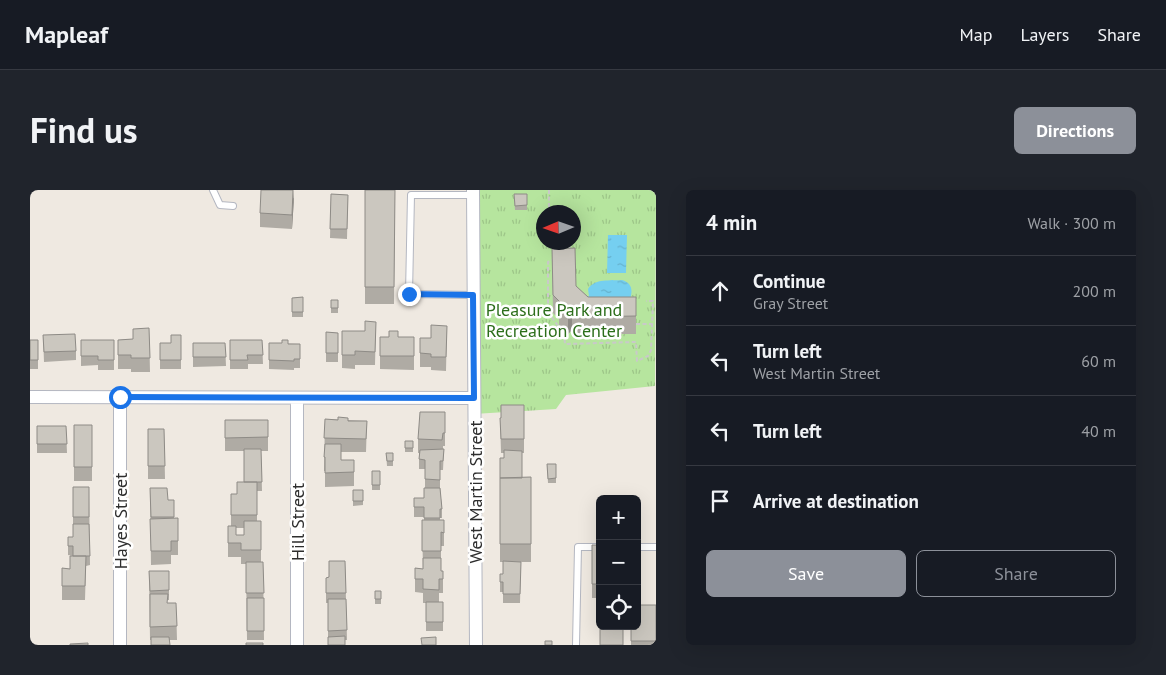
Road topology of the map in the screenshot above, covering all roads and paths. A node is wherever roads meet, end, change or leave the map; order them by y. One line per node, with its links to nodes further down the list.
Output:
1 (213, 190): 6 (lane)
2 (549, 190): 5 (path)
3 (437, 193): 4 (lane); 8 (lane)
4 (473, 193): 8 (street, West Martin Street)
5 (549, 205)
6 (233, 206)
7 (557, 259): 10 (path)
8 (473, 295): 17 (street, West Martin Street)
9 (646, 300): 13 (path)
10 (548, 312): 11 (path); 13 (path)
11 (498, 314)
12 (636, 324): 13 (path)
13 (652, 324)
14 (30, 396): 15 (street)
15 (120, 397): 16 (street); 21 (street, Hayes Street)
16 (297, 398): 17 (street); 22 (street, Hill Street)
17 (474, 398): 23 (street, West Martin Street)
18 (596, 547): 24 (lane)
19 (641, 547): 20 (lane)
20 (656, 547)
21 (120, 645)
22 (298, 645)
23 (476, 645)
24 (576, 645)

